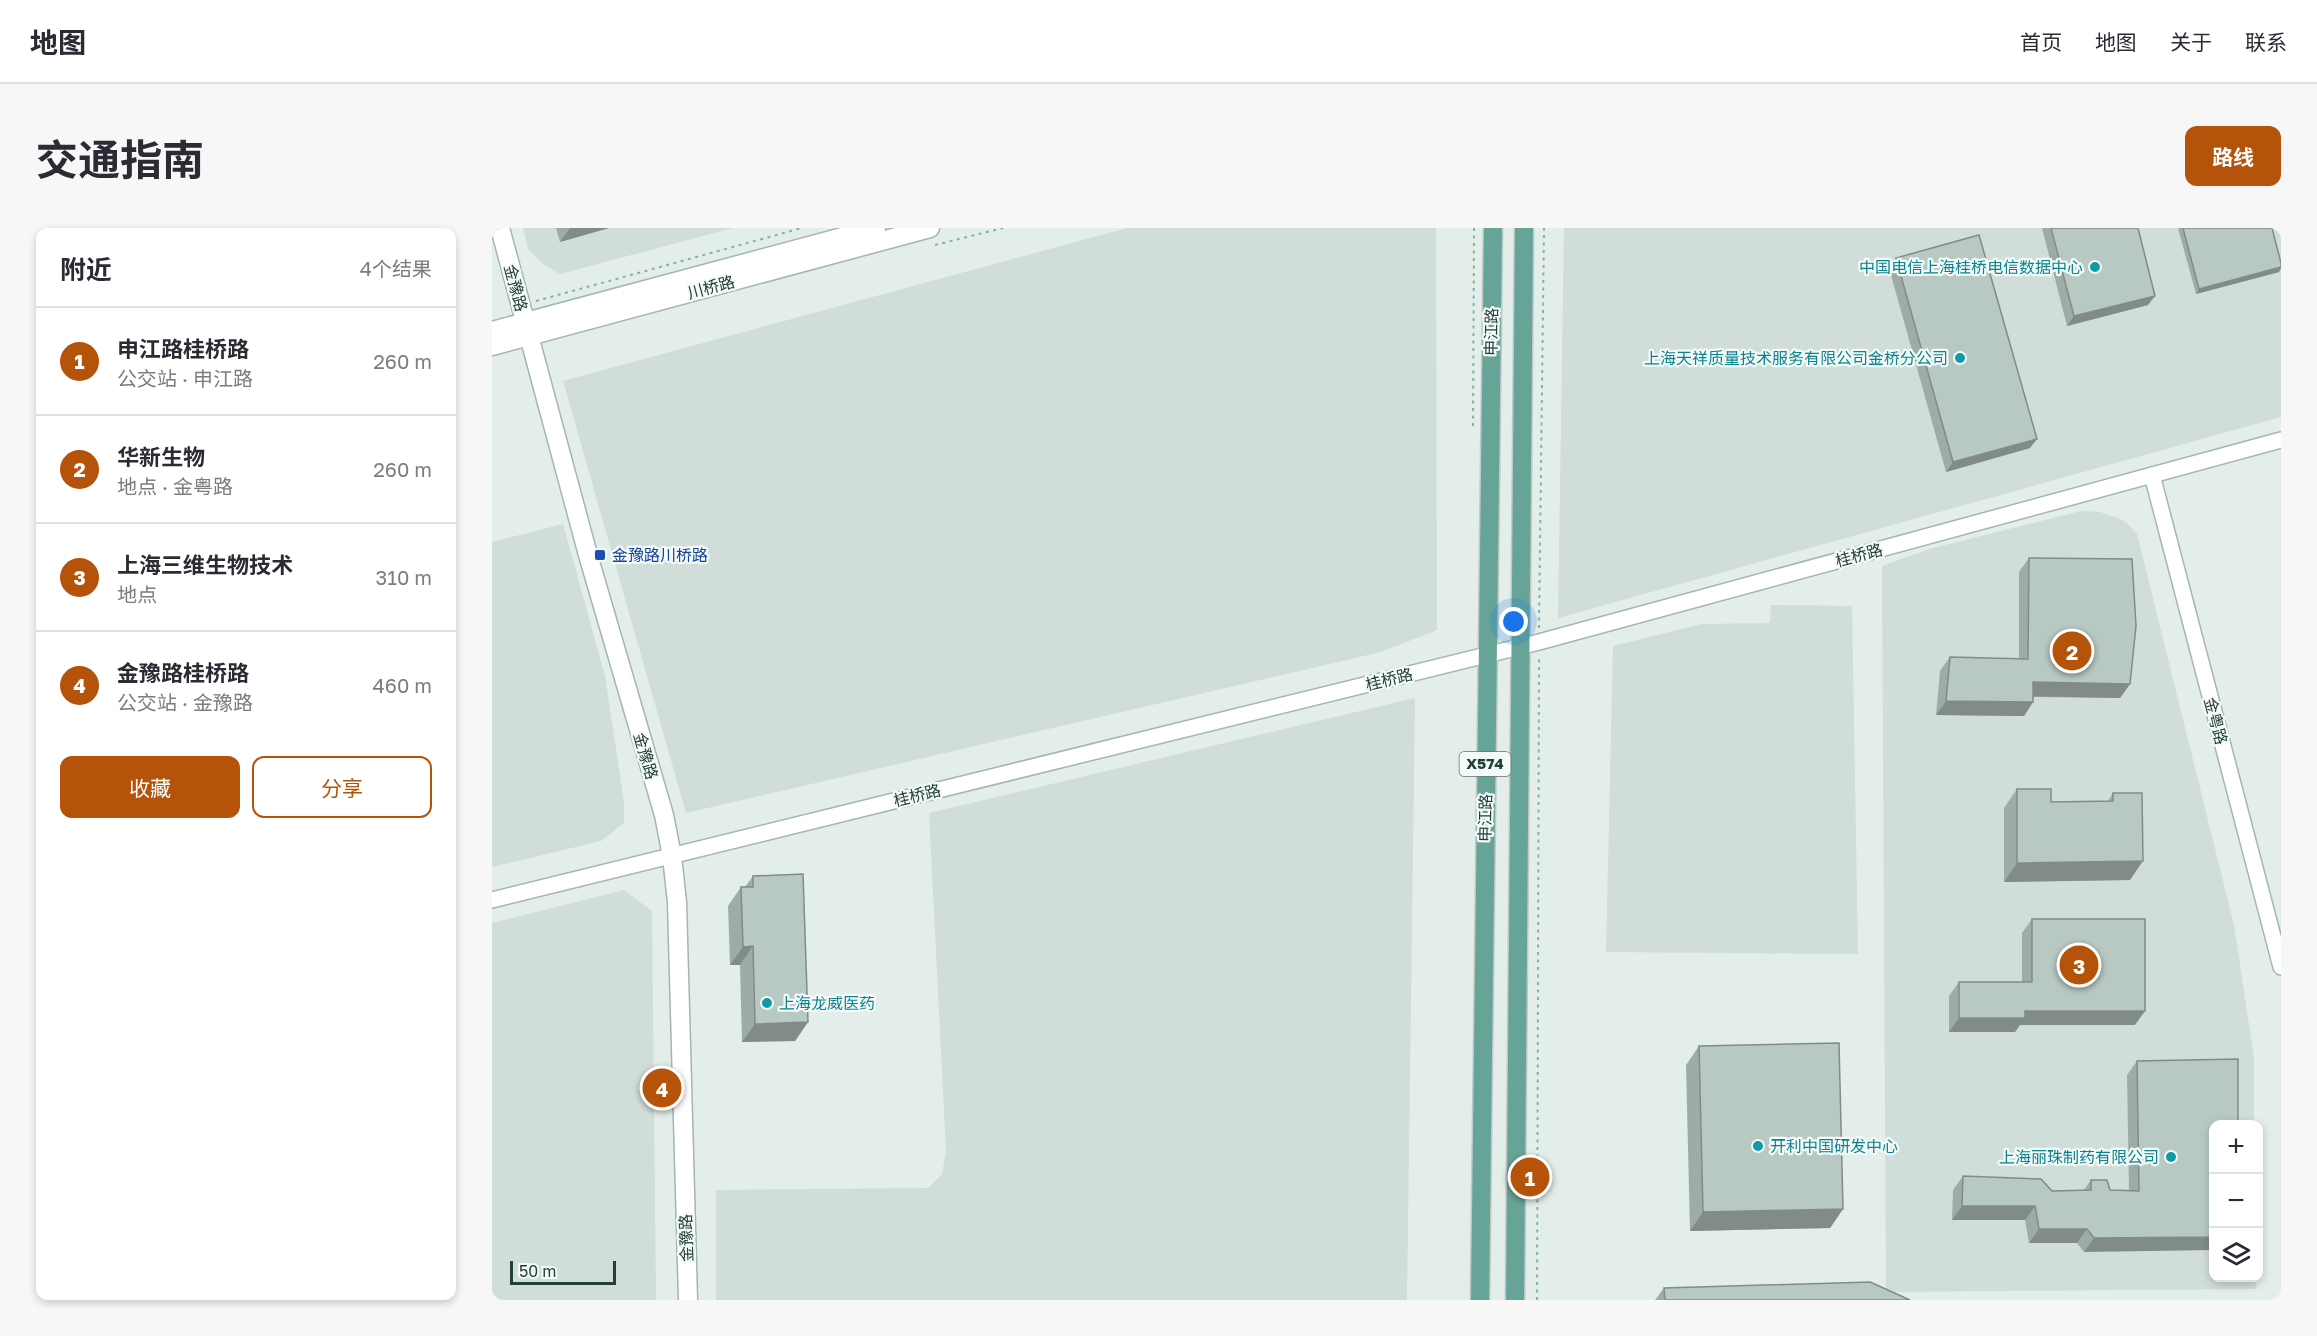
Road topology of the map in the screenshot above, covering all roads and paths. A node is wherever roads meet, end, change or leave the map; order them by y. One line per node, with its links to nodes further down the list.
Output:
1 (500, 228): 8 (street, 金豫路)
2 (802, 228): 8 (path)
3 (876, 228): 8 (street, 川桥路)
4 (930, 228): 8 (street, 川桥路)
5 (1493, 228): 14 (main road, 申江路 / X574)
6 (1524, 228): 13 (main road, 申江路 / X574)
7 (1544, 228): 13 (path)
8 (526, 321): 9 (street, 川桥路); 10 (street, 川桥路); 15 (street, 金豫路)
9 (492, 331)
10 (492, 346)
11 (2281, 440): 12 (street, 桂桥路)
12 (2152, 475): 13 (street, 桂桥路); 17 (street, 金粤路)
13 (1530, 644): 14 (street, 桂桥路); 20 (main road, 申江路 / X574); 21 (path)
14 (1486, 655): 15 (street, 桂桥路); 19 (main road, 申江路 / X574)
15 (672, 856): 16 (street, 桂桥路); 18 (street, 金豫路)
16 (492, 900)
17 (2281, 967)
18 (687, 1300)
19 (1480, 1300)
20 (1515, 1300)
21 (1537, 1300)

